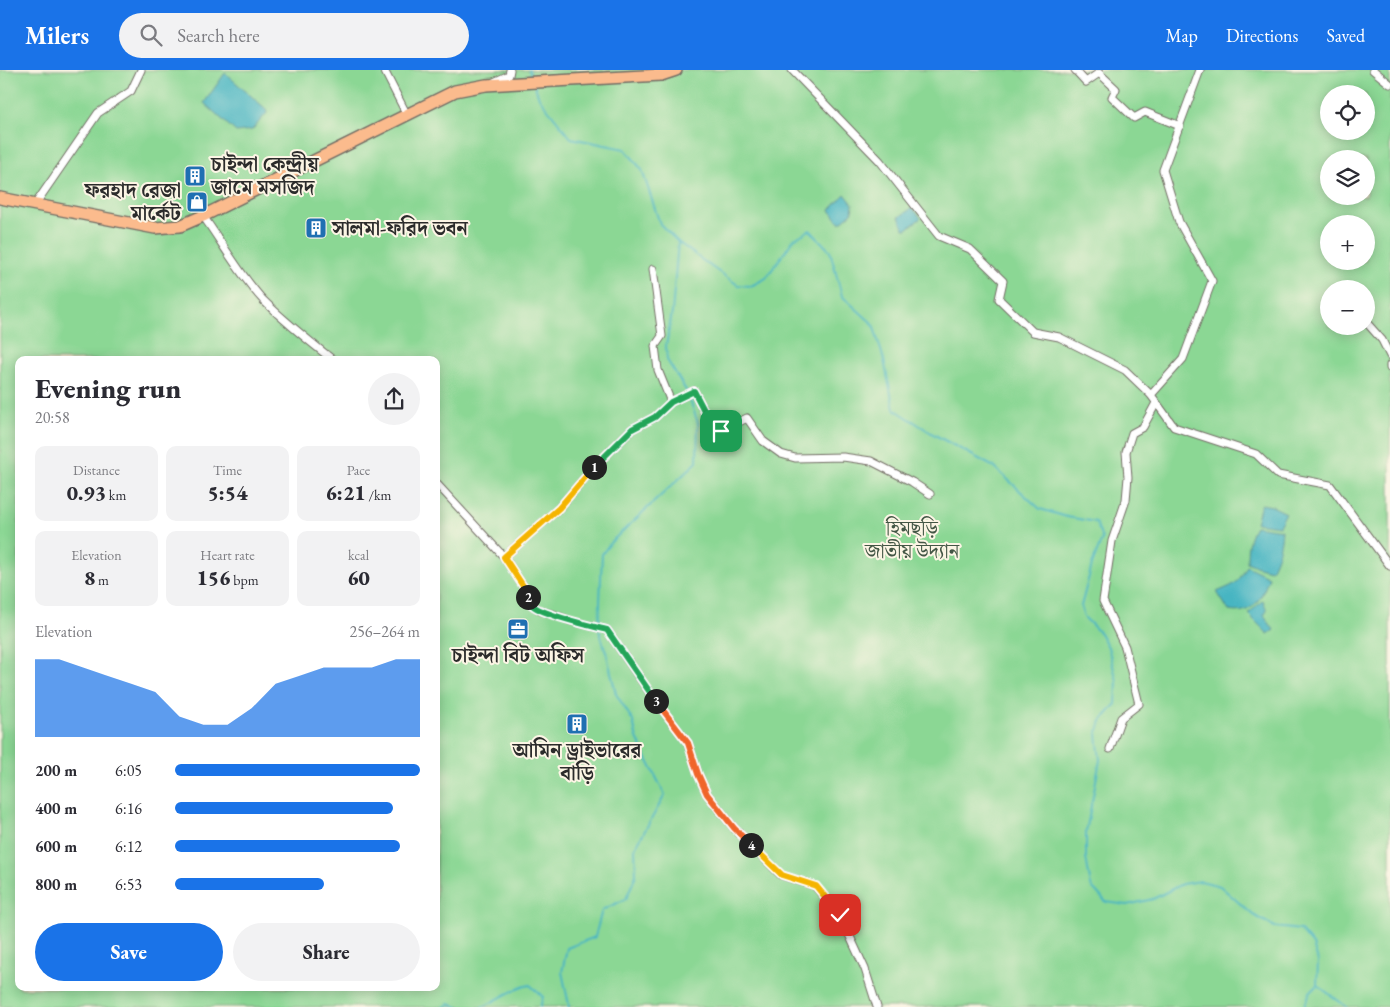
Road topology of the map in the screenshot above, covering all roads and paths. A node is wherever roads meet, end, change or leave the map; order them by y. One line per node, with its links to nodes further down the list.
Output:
1 (141, 70): 14 (street)
2 (384, 70): 11 (street)
3 (510, 70): 10 (street)
4 (676, 70): 10 (highway)
5 (792, 70): 20 (street)
6 (1075, 70): 12 (street)
7 (1200, 70): 12 (street)
8 (1372, 70): 9 (street)
9 (1390, 84)
10 (486, 85): 11 (highway)
11 (407, 115): 15 (highway)
12 (1180, 126): 20 (street)
13 (0, 198): 14 (highway)
14 (34, 206): 15 (highway)
15 (203, 216): 18 (street)
16 (652, 269): 21 (street)
17 (1375, 332): 19 (street)
18 (328, 356)
19 (1390, 356)
20 (1151, 395): 22 (street)
21 (675, 400): 24 (street); 25 (street)
22 (1156, 403): 26 (street); 27 (street)
23 (440, 487): 25 (street)
24 (930, 494)
25 (504, 557): 28 (street)
26 (1390, 566)
27 (1110, 749)
28 (877, 1007)

